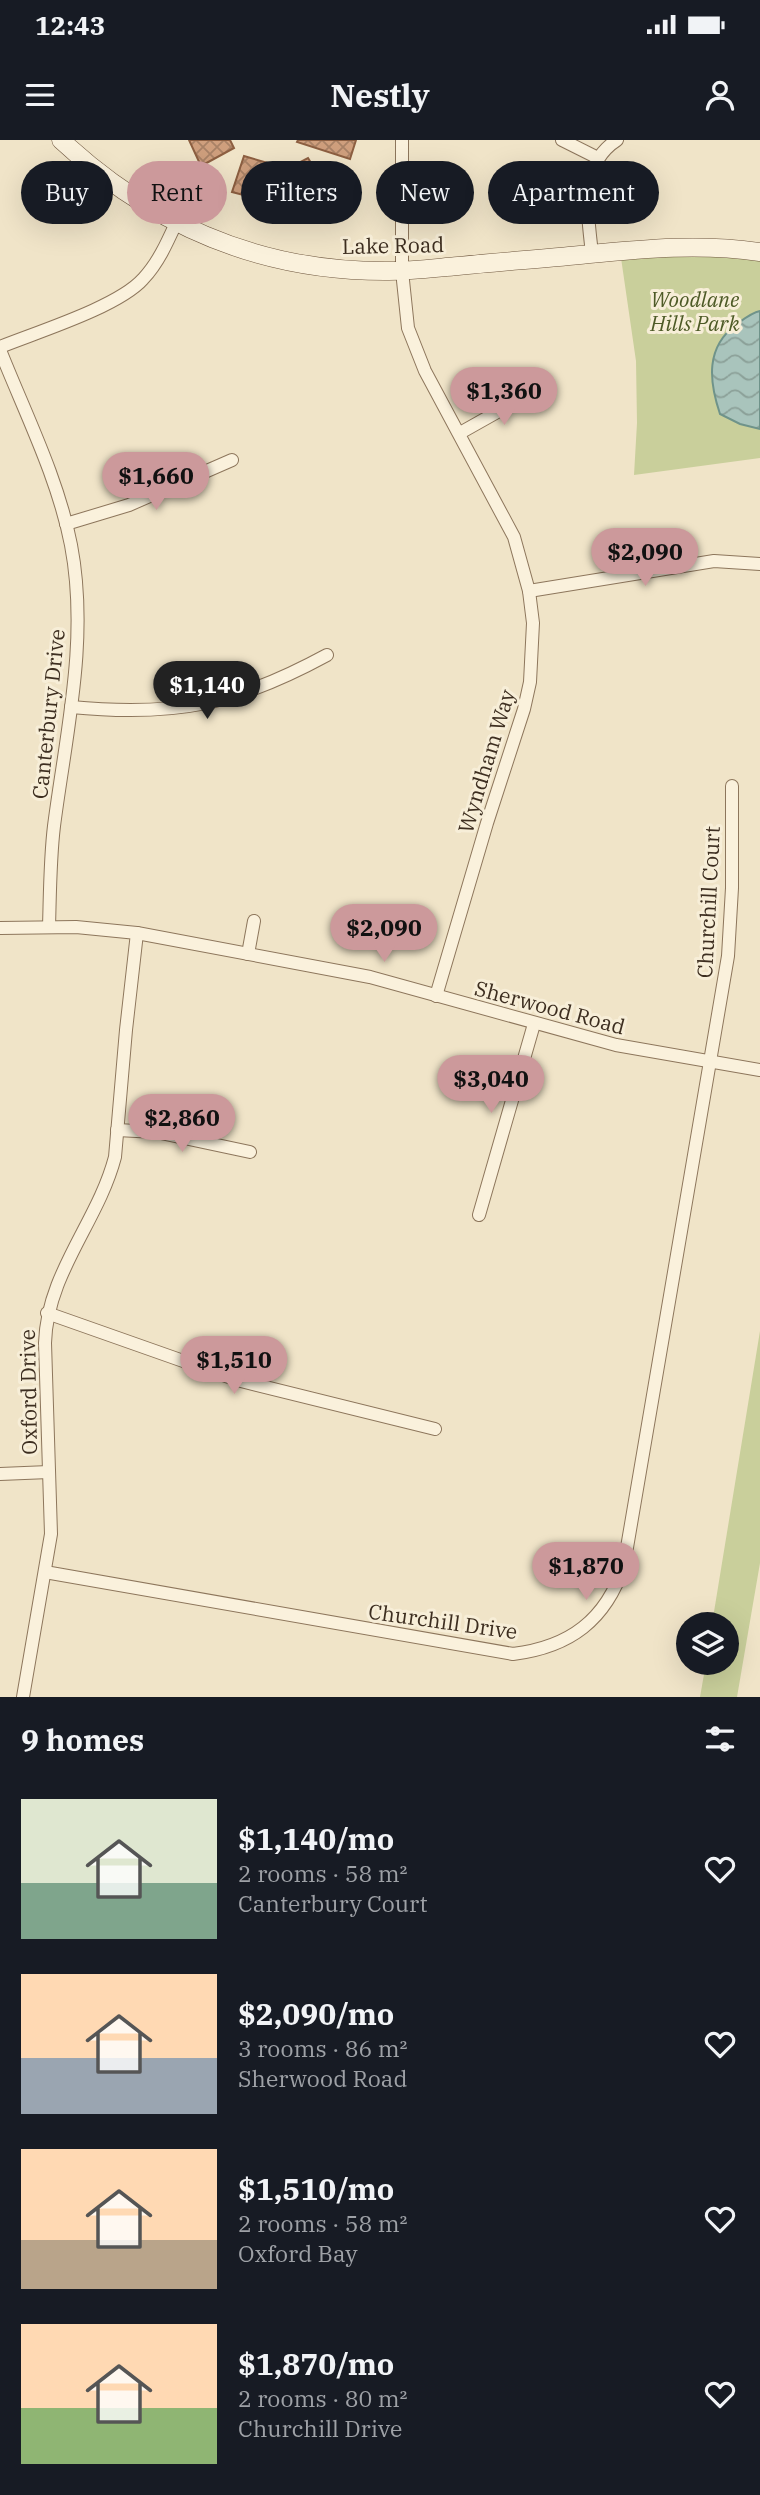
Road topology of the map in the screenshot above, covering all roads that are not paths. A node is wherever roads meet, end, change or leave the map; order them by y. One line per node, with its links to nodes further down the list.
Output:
1 (61, 140): 6 (street, Lake Road)
2 (402, 140): 11 (street, Wyndham Way)
3 (562, 140): 5 (street)
4 (617, 140): 5 (street)
5 (598, 158): 10 (street)
6 (127, 194)
7 (175, 224): 12 (street)
8 (178, 224): 11 (street, Lake Road)
9 (760, 252): 10 (street, Lake Road)
10 (592, 254): 11 (street, Lake Road)
11 (402, 271): 14 (street, Wyndham Way)
12 (0, 349): 16 (street, Canterbury Drive)
13 (531, 393): 14 (street)
14 (460, 432): 18 (street, Wyndham Way)
15 (232, 460): 16 (street)
16 (66, 524): 20 (street, Canterbury Drive)
17 (760, 564): 18 (street)
18 (529, 591): 27 (street, Wyndham Way)
19 (327, 655): 20 (street)
20 (71, 707): 23 (street, Canterbury Drive)
21 (733, 786): 29 (street, Churchill Court)
22 (254, 921): 26 (street)
23 (49, 927): 24 (street, Sherwood Road); 25 (street, Sherwood Road)
24 (0, 928)
25 (137, 933): 26 (street, Sherwood Road); 31 (street, Oxford Drive)
26 (248, 954): 27 (street, Sherwood Road)
27 (436, 996): 28 (street, Sherwood Road)
28 (534, 1024): 29 (street, Sherwood Road); 33 (street)
29 (711, 1062): 30 (street, Sherwood Road); 38 (street, Churchill Drive)
30 (760, 1070)
31 (117, 1129): 32 (street); 34 (street, Oxford Drive)
32 (250, 1152)
33 (479, 1215)
34 (47, 1313): 35 (street); 36 (street, Oxford Drive)
35 (435, 1429)
36 (49, 1472): 37 (street); 38 (street, Oxford Drive)
37 (0, 1475)
38 (45, 1572): 39 (street, Oxford Drive)
39 (23, 1697)

